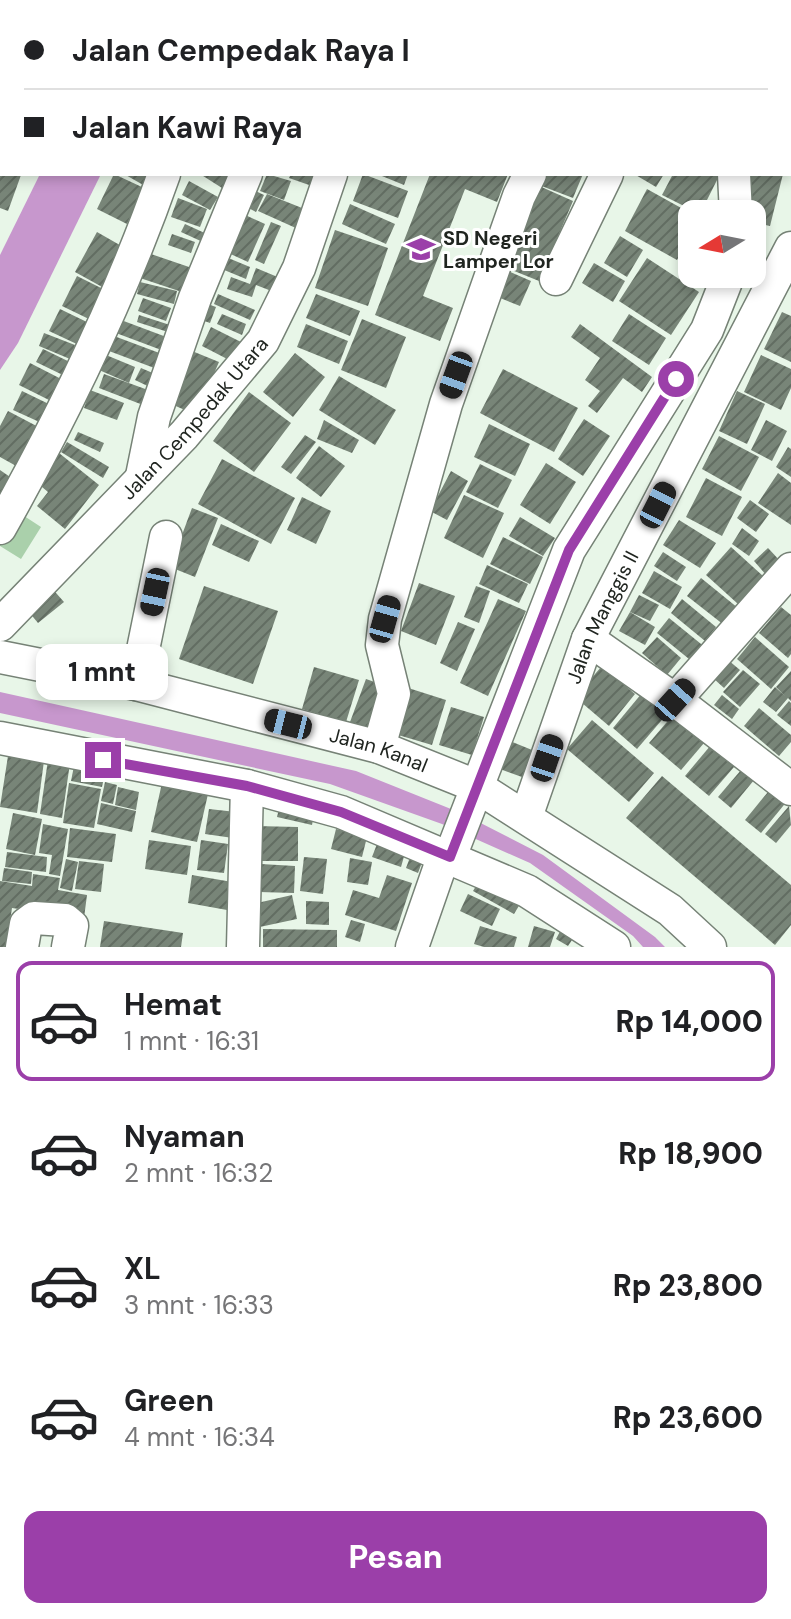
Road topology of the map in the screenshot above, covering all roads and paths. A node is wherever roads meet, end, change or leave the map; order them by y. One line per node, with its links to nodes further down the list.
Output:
1 (163, 176): 14 (street)
2 (245, 176): 13 (street)
3 (330, 176): 13 (street, Jalan Cempedak Utara)
4 (529, 176): 23 (street)
5 (606, 176): 9 (street)
6 (734, 176): 7 (street)
7 (735, 200)
8 (791, 248): 12 (street, Jalan Manggis II)
9 (556, 279)
10 (723, 288): 11 (street)
11 (709, 323): 12 (street); 26 (street)
12 (742, 343): 18 (street, Jalan Manggis II)
13 (142, 476): 17 (street, Jalan Cempedak Utara)
14 (0, 528)
15 (166, 537): 20 (street)
16 (791, 569): 21 (street)
17 (0, 625)
18 (588, 639): 21 (street); 27 (street, Jalan Manggis II)
19 (0, 657): 20 (street, Jalan Kanal)
20 (136, 684): 23 (street, Jalan Kanal)
21 (675, 700): 24 (street)
22 (0, 738): 25 (street)
23 (379, 747): 26 (street, Jalan Kanal)
24 (786, 776)
25 (247, 786): 28 (street); 31 (street)
26 (473, 796): 27 (street, Jalan Kanal); 28 (street)
27 (526, 817): 35 (street, Jalan Kanal)
28 (454, 853): 32 (street); 33 (street); 34 (street)
29 (22, 947): 30 (street)
30 (68, 947)
31 (243, 947)
32 (412, 947)
33 (431, 947)
34 (614, 947)
35 (710, 947)

